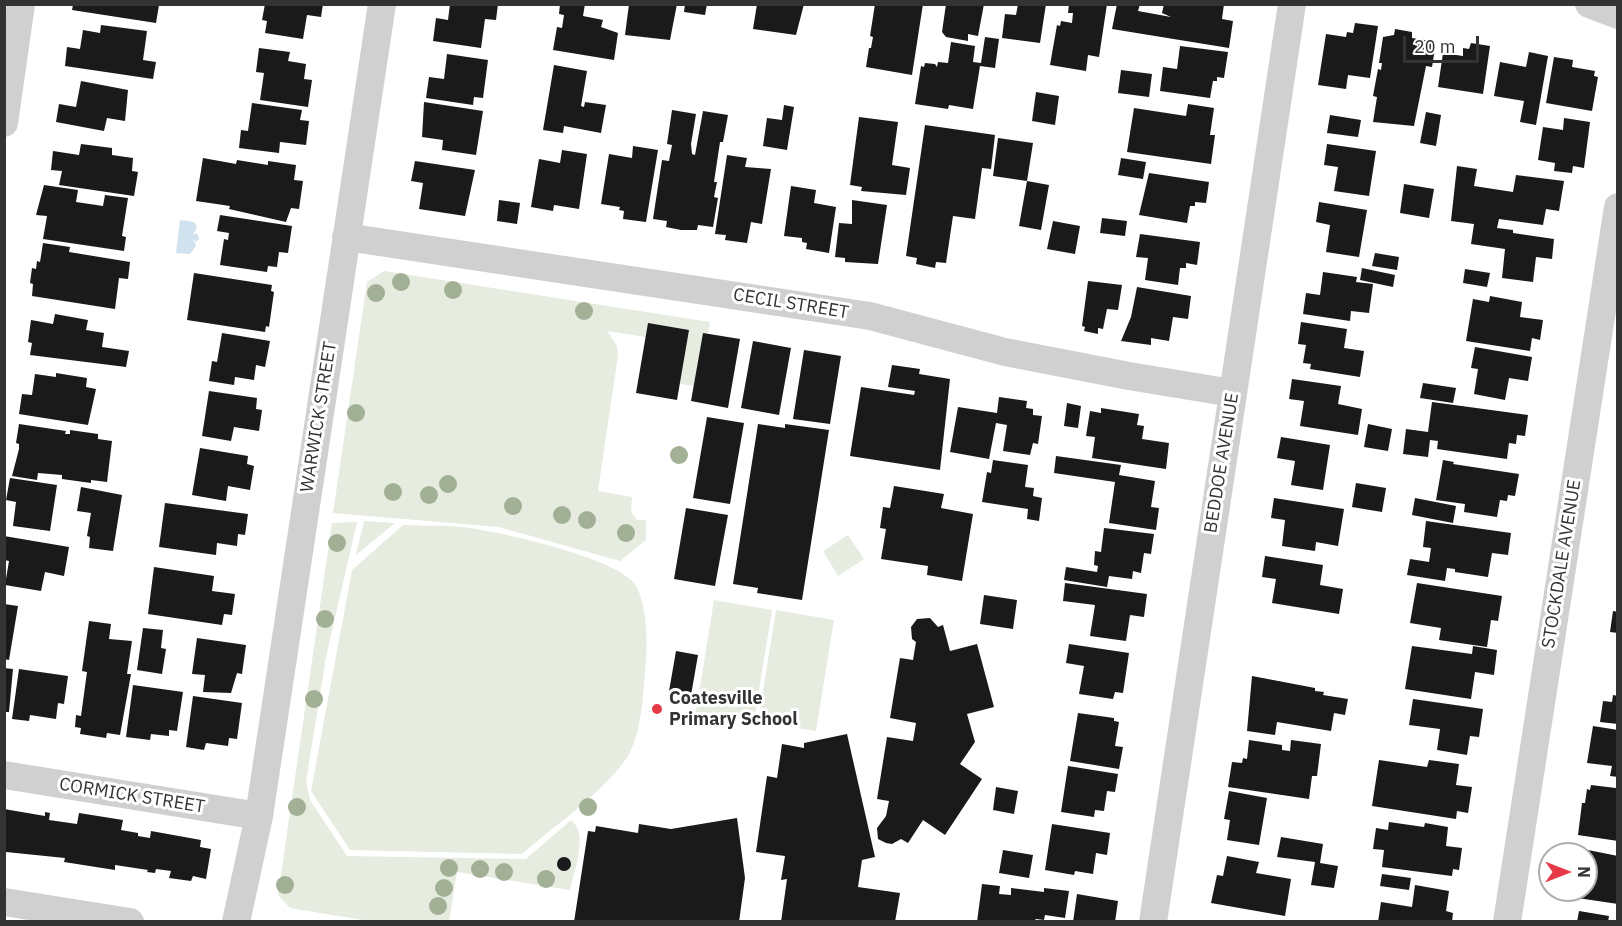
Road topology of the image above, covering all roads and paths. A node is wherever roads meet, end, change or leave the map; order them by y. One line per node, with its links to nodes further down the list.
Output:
1 (21, 4): 6 (street)
2 (382, 4): 8 (street, WARWICK STREET)
3 (1292, 4): 9 (street, BEDDOE AVENUE)
4 (1589, 4): 5 (street)
5 (1617, 15)
6 (4, 123)
7 (1617, 207): 17 (street, STOCKDALE AVENUE)
8 (346, 237): 9 (street, CECIL STREET); 11 (street, WARWICK STREET)
9 (1232, 393): 16 (street, BEDDOE AVENUE)
10 (4, 775): 11 (street, CORMICK STREET)
11 (258, 823): 14 (street, WARWICK STREET); 15 (street, WARWICK STREET)
12 (4, 902): 13 (street)
13 (130, 921)
14 (236, 921)
15 (251, 921)
16 (1153, 921)
17 (1507, 921)

